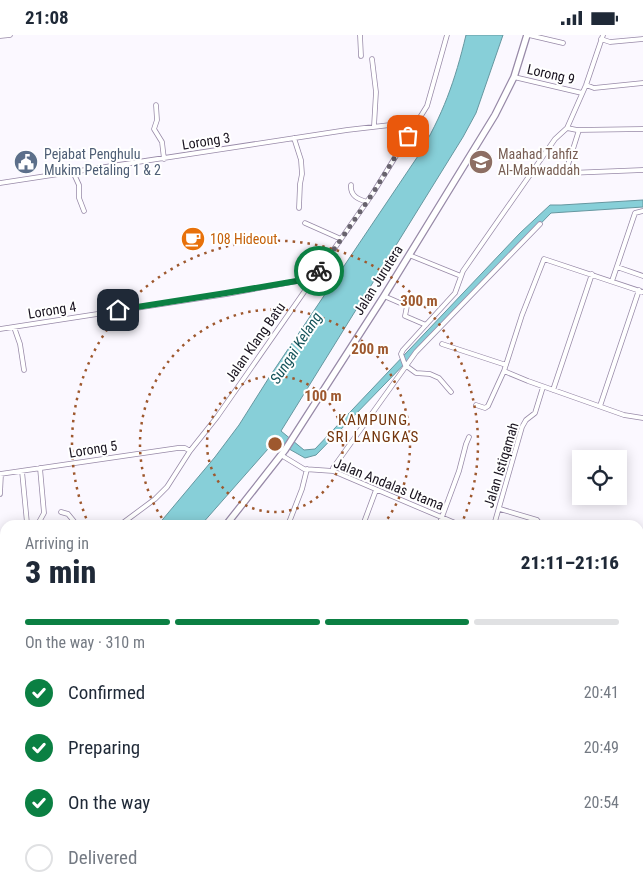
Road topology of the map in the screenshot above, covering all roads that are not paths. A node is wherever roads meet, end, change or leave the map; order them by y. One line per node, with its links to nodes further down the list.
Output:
1 (10, 35): 5 (street)
2 (360, 35): 9 (street)
3 (447, 35): 16 (street, Jalan Klang Batu)
4 (528, 35): 8 (street); 11 (street, Jalan Jurutera)
5 (0, 36)
6 (603, 38): 7 (street); 13 (street)
7 (643, 39)
8 (564, 43)
9 (361, 57)
10 (372, 59): 17 (street)
11 (514, 77): 14 (street, Lorong 9); 34 (street, Jalan Jurutera)
12 (643, 83): 13 (street)
13 (587, 85): 14 (street)
14 (582, 93): 18 (street)
15 (156, 105): 22 (street)
16 (416, 122): 17 (street, Lorong 3); 27 (street, Jalan Klang Batu)
17 (374, 126): 21 (street, Lorong 3)
18 (569, 128): 20 (street); 37 (street)
19 (643, 129): 20 (street)
20 (578, 130): 23 (street)
21 (294, 139): 22 (street, Lorong 3); 28 (street)
22 (164, 159): 24 (street, Lorong 3)
23 (643, 170)
24 (73, 172): 25 (street, Lorong 3); 29 (street)
25 (0, 183)
26 (351, 185): 27 (street)
27 (367, 202): 33 (street, Jalan Klang Batu)
28 (299, 208)
29 (84, 211)
30 (643, 211): 35 (street)
31 (305, 223): 33 (street)
32 (540, 224): 48 (street)
33 (341, 239): 39 (street, Jalan Klang Batu)
34 (409, 255): 37 (street); 42 (street, Jalan Jurutera)
35 (617, 267): 38 (street); 40 (street)
36 (592, 274): 40 (street); 47 (street); 52 (street)
37 (461, 276): 43 (street)
38 (643, 276)
39 (314, 278): 44 (street, Lorong 4); 58 (street, Jalan Klang Batu)
40 (612, 281): 41 (street)
41 (641, 291): 55 (street)
42 (384, 296): 43 (street); 59 (street, Jalan Jurutera)
43 (426, 325): 48 (street)
44 (14, 327): 45 (street, Lorong 4); 49 (street)
45 (0, 329)
46 (442, 343): 47 (street)
47 (506, 365): 50 (street)
48 (406, 366): 53 (street); 63 (street)
49 (24, 370)
50 (504, 371): 51 (street); 54 (street)
51 (543, 387): 52 (street); 67 (street, Jalan Istiqamah)
52 (553, 390): 55 (street)
53 (451, 392)
54 (476, 405)
55 (600, 406): 56 (street)
56 (643, 418)
57 (469, 437): 69 (street)
58 (190, 451): 60 (street, Lorong 5); 73 (street, Jalan Klang Batu)
59 (283, 453): 61 (street, Jalan Andalas Utama); 74 (street, Jalan Jurutera)
60 (40, 469): 62 (street, Lorong 5); 71 (street)
61 (307, 469): 63 (street, Jalan Andalas Utama); 75 (street)
62 (22, 471): 64 (street, Lorong 5); 70 (street)
63 (333, 471): 65 (street, Jalan Andalas Utama)
64 (1, 474): 66 (street)
65 (376, 489): 69 (street, Jalan Andalas Utama); 76 (street)
66 (0, 494)
67 (500, 509): 78 (street, Jalan Istiqamah); 79 (street)
68 (61, 512): 72 (street)
69 (441, 518): 77 (street, Jalan Andalas Utama)
70 (27, 520)
71 (40, 520)
72 (73, 520)
73 (127, 520)
74 (230, 520)
75 (290, 520)
76 (365, 520)
77 (446, 520)
78 (496, 520)
79 (538, 520)

